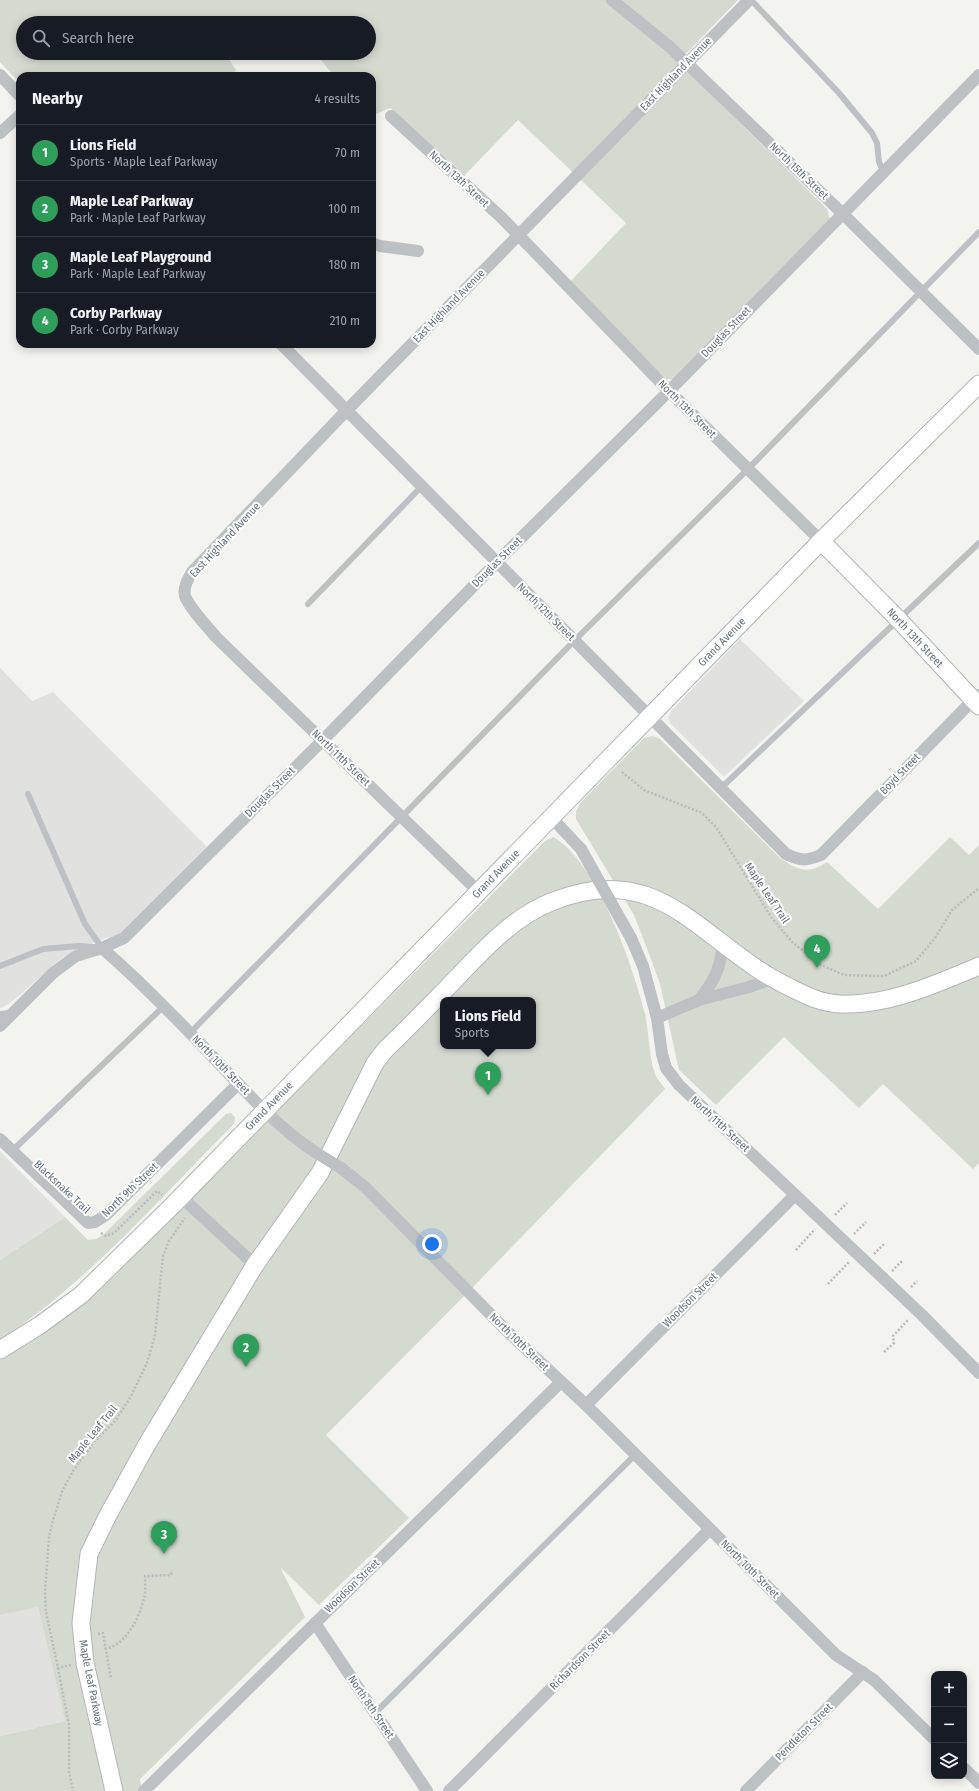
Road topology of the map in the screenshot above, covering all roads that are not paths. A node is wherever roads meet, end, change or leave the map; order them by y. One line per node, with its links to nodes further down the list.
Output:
1 (612, 0): 3 (street, North 15th Street)
2 (750, 0): 3 (street, East Highland Avenue); 10 (lane)
3 (687, 63): 11 (street, North 15th Street); 13 (street, East Highland Avenue)
4 (0, 75): 6 (street)
5 (979, 75): 10 (street, Douglas Street)
6 (16, 92)
7 (391, 116): 13 (street, North 13th Street)
8 (16, 119): 9 (street)
9 (0, 133)
10 (883, 171): 11 (street, Douglas Street)
11 (842, 212): 16 (street, North 15th Street); 20 (street, Douglas Street)
12 (979, 232): 16 (lane)
13 (518, 235): 20 (street, North 13th Street); 21 (street, East Highland Avenue)
14 (376, 244): 15 (street)
15 (418, 251)
16 (921, 291): 18 (street, North 15th Street); 22 (lane)
17 (285, 348): 21 (street, North 12th Street)
18 (979, 349)
19 (979, 384): 24 (street, Grand Avenue)
20 (669, 391): 22 (street, North 13th Street); 26 (street, Douglas Street)
21 (347, 410): 23 (street, North 12th Street); 29 (street, East Highland Avenue)
22 (748, 469): 24 (street, North 13th Street); 30 (lane)
23 (422, 486): 26 (street, North 12th Street); 27 (lane)
24 (820, 541): 28 (street, North 13th Street); 32 (street, Grand Avenue)
25 (979, 543): 28 (lane)
26 (497, 562): 30 (street, North 12th Street); 33 (street, Douglas Street)
27 (308, 604)
28 (899, 620): 31 (street, North 13th Street); 34 (lane)
29 (204, 622): 33 (street, North 11th Street)
30 (574, 641): 32 (street, North 12th Street); 36 (lane)
31 (977, 700): 38 (street, Boyd Street)
32 (650, 716): 34 (street, North 12th Street); 37 (street, Grand Avenue)
33 (323, 740): 36 (street, North 11th Street); 41 (street, Douglas Street)
34 (721, 788): 38 (street, North 12th Street)
35 (28, 794): 41 (lane)
36 (401, 817): 39 (street, North 11th Street); 50 (lane)
37 (551, 817): 39 (street, Grand Avenue); 48 (street, North 11th Street, bridge)
38 (821, 855)
39 (478, 892): 52 (street, Grand Avenue)
40 (723, 945): 44 (street); 45 (street); 57 (street, Maple Leaf Parkway)
41 (102, 948): 42 (lane); 46 (street, North 10th Street); 47 (street, Douglas Street)
42 (0, 966)
43 (979, 966): 44 (street)
44 (771, 979): 45 (street)
45 (699, 1000): 48 (street)
46 (163, 1007): 50 (street, North 10th Street); 54 (lane)
47 (6, 1014): 49 (street, Douglas Street)
48 (656, 1018): 55 (street, North 11th Street)
49 (0, 1026)
50 (190, 1033): 51 (street, North 10th Street)
51 (238, 1084): 52 (street, North 10th Street); 54 (street, North 9th Street)
52 (265, 1110): 56 (street, Grand Avenue); 60 (street, North 10th Street, bridge)
53 (0, 1138): 54 (street, North 9th Street)
54 (12, 1151)
55 (795, 1195): 59 (street, North 11th Street); 61 (street, Woodson Street)
56 (177, 1201): 57 (street); 58 (street, Grand Avenue)
57 (255, 1265): 70 (street, Maple Leaf Parkway)
58 (0, 1350)
59 (979, 1373)
60 (561, 1382): 61 (street, North 10th Street); 64 (street, Woodson Street)
61 (586, 1405): 62 (street, North 10th Street)
62 (636, 1454): 63 (street, North 10th Street); 66 (lane)
63 (710, 1529): 65 (street, North 10th Street); 73 (street, Richardson Street)
64 (315, 1623): 66 (street, North 8th Street); 71 (street, Woodson Street)
65 (863, 1672): 67 (street, North 10th Street); 74 (street, Pendleton Street)
66 (375, 1713): 72 (street, North 8th Street)
67 (931, 1736)
68 (967, 1771): 69 (street)
69 (979, 1782)
70 (114, 1791)
71 (144, 1791)
72 (427, 1791)
73 (449, 1791)
74 (746, 1791)

